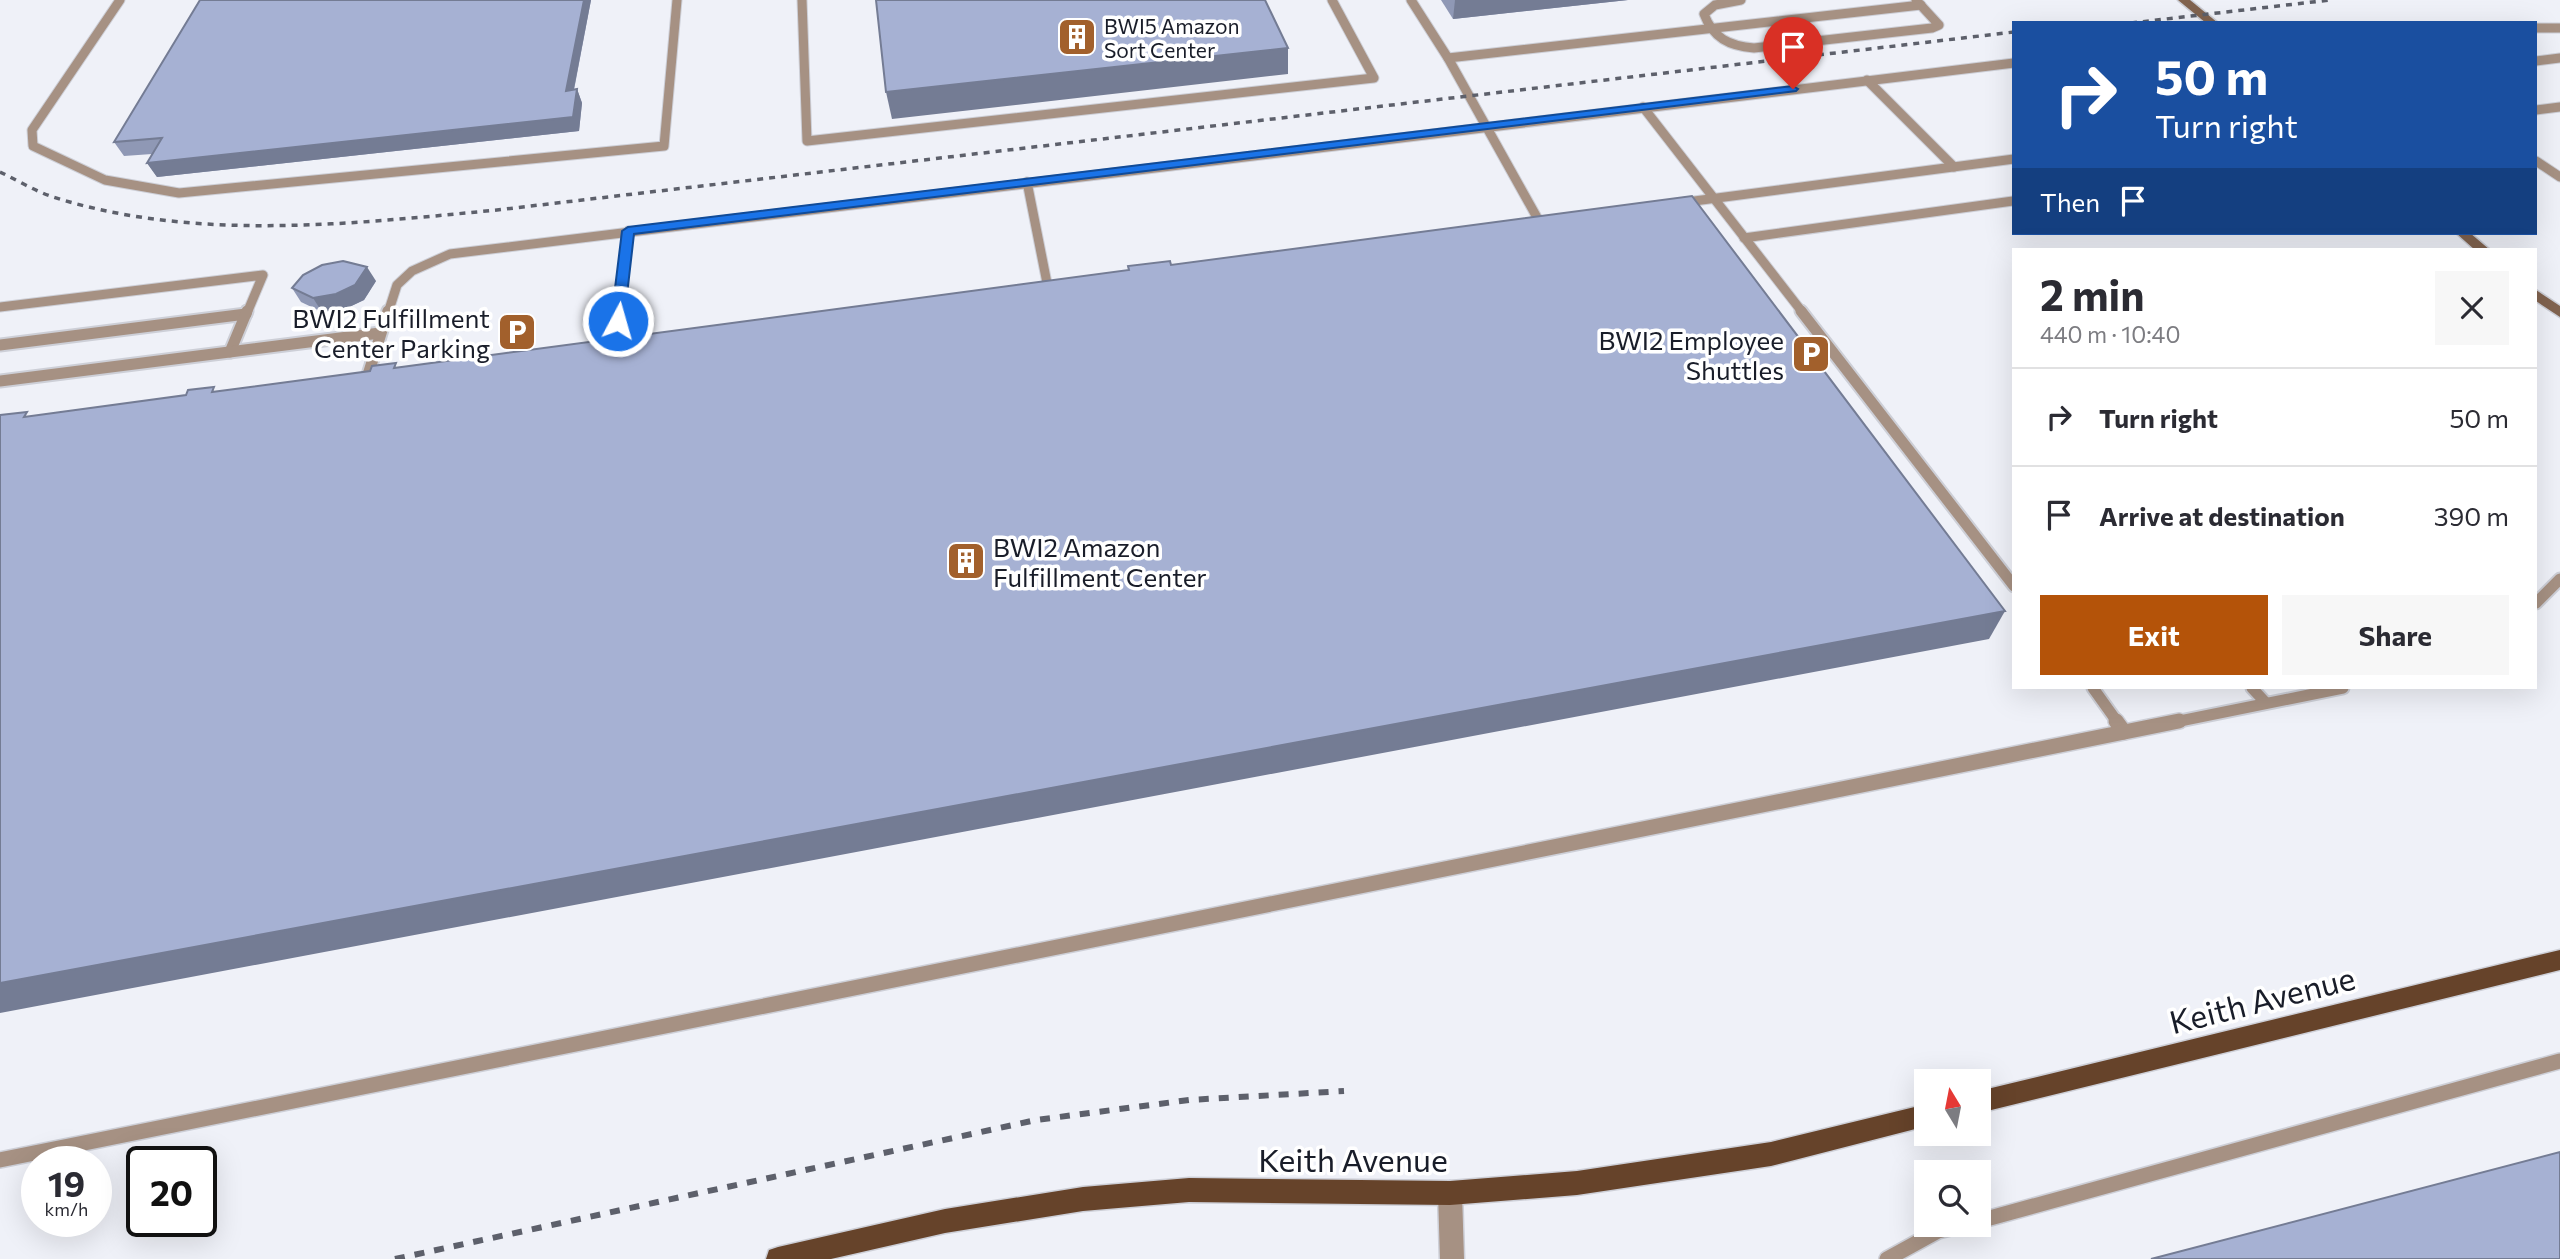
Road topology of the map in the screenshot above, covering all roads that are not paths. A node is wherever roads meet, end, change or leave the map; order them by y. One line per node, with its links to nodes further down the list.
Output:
1 (120, 0): 2 (lane)
2 (677, 0)
3 (802, 0): 4 (lane)
4 (1332, 0)
5 (1411, 0): 15 (lane)
6 (1741, 0): 14 (lane)
7 (1886, 0): 10 (lane)
8 (2183, 0): 11 (main road)
9 (1918, 3): 10 (lane); 14 (lane)
10 (1896, 8): 14 (lane)
11 (2210, 21)
12 (2537, 28): 13 (lane)
13 (2560, 28)
14 (1709, 30): 15 (lane)
15 (1448, 58): 23 (lane)
16 (2560, 58): 17 (lane)
17 (2537, 61)
18 (2012, 62): 19 (lane)
19 (1867, 80): 20 (lane); 26 (lane)
20 (1643, 107): 23 (lane); 29 (lane)
21 (2560, 107): 22 (lane)
22 (2537, 110)
23 (1484, 125): 28 (lane); 33 (lane)
24 (2012, 159): 26 (lane)
25 (2537, 162): 27 (lane)
26 (1954, 167): 29 (lane)
27 (2560, 177)
28 (1027, 182): 35 (lane); 40 (lane)
29 (1713, 198): 31 (lane); 37 (lane)
30 (2012, 201): 37 (lane)
31 (1673, 203)
32 (1552, 219): 33 (lane)
33 (1539, 221): 34 (lane)
34 (1525, 223)
35 (628, 231): 46 (lane); 49 (lane)
36 (2464, 235): 38 (main road)
37 (1744, 238): 57 (lane)
38 (2481, 248)
39 (1061, 286): 40 (lane)
40 (1048, 288): 41 (lane)
41 (1034, 290)
42 (2537, 295): 44 (main road)
43 (0, 307): 45 (lane)
44 (2560, 313)
45 (246, 314): 48 (lane); 51 (lane)
46 (380, 333): 51 (lane); 53 (lane)
47 (628, 344): 49 (lane)
48 (0, 345)
49 (615, 345): 50 (lane)
50 (601, 347)
51 (230, 352): 55 (lane)
52 (380, 377): 53 (lane)
53 (367, 378): 54 (lane)
54 (354, 380)
55 (0, 381)
56 (2560, 579): 58 (lane)
57 (2012, 583)
58 (2537, 602)
59 (2094, 689): 63 (lane)
60 (2253, 689): 62 (lane)
61 (2338, 689): 62 (lane)
62 (2266, 703): 63 (lane)
63 (2124, 732): 68 (lane)
64 (2560, 960): 66 (main road, Keith Avenue)
65 (2560, 1060): 70 (lane)
66 (1992, 1099)
67 (1914, 1118): 69 (main road, Keith Avenue)
68 (0, 1160)
69 (1450, 1194): 72 (main road, Keith Avenue); 73 (street)
70 (1991, 1218)
71 (1927, 1237): 74 (lane)
72 (778, 1259)
73 (1452, 1259)
74 (1887, 1259)

